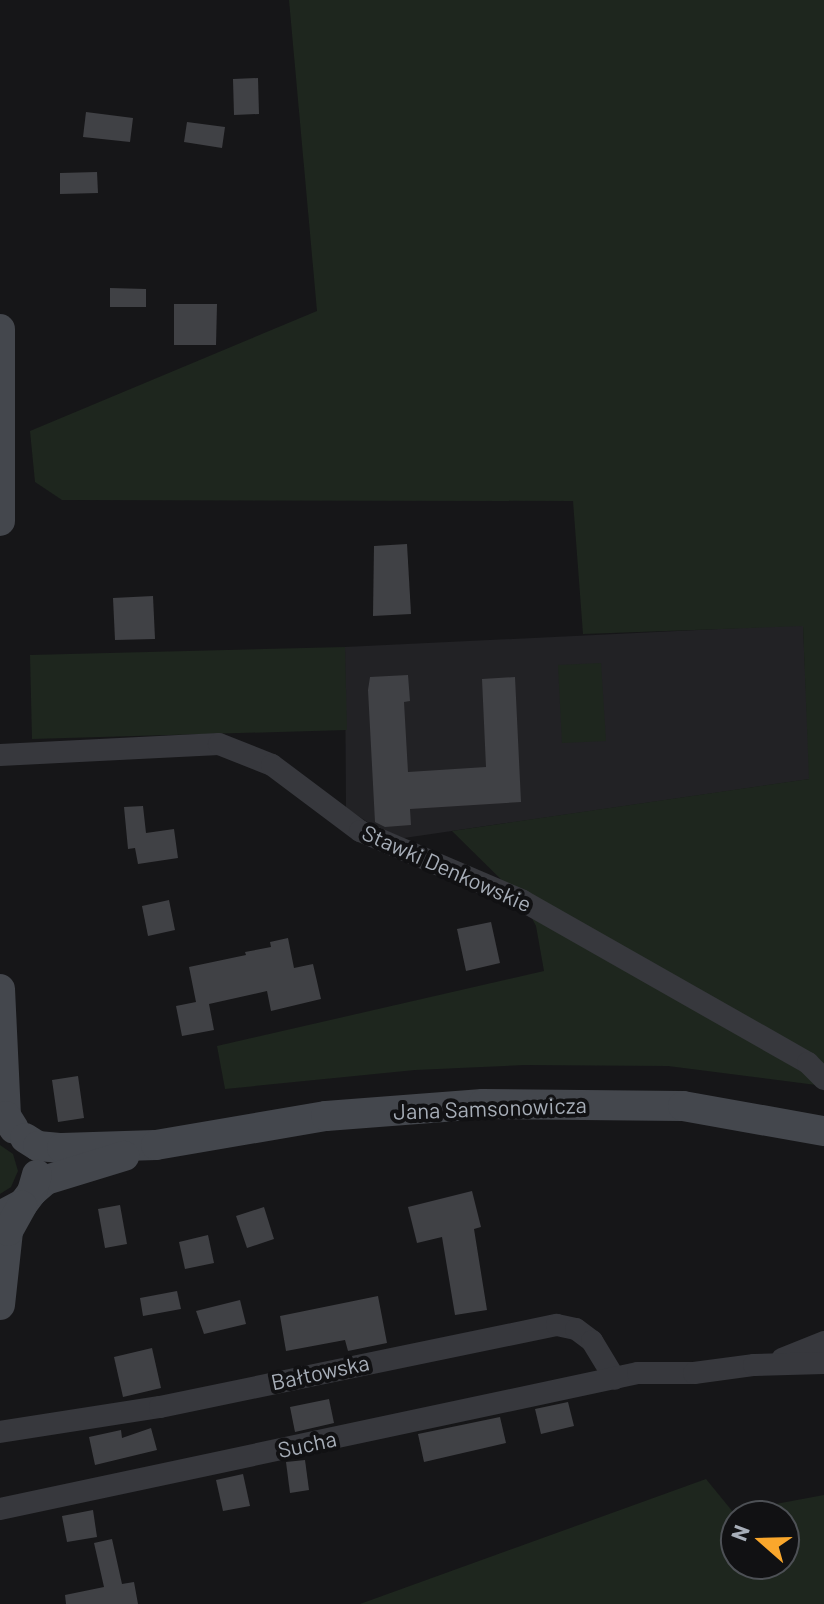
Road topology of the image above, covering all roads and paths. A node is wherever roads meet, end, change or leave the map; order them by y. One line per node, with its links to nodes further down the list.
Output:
1 (0, 329): 2 (main road)
2 (0, 521)
3 (0, 755): 5 (street, Stawki Denkowskie)
4 (0, 989): 6 (main road)
5 (824, 1079)
6 (13, 1130): 8 (main road, Jana Samsonowicza); 9 (main road)
7 (824, 1131): 8 (main road, Jana Samsonowicza)
8 (156, 1145): 9 (main road, Jana Samsonowicza)
9 (18, 1205): 10 (main road)
10 (0, 1305)
11 (824, 1342): 13 (street)
12 (824, 1363): 13 (street)
13 (754, 1365): 14 (street, Sucha)
14 (615, 1379): 15 (street, Bałtowska); 16 (street, Sucha)
15 (0, 1432)
16 (0, 1509)

